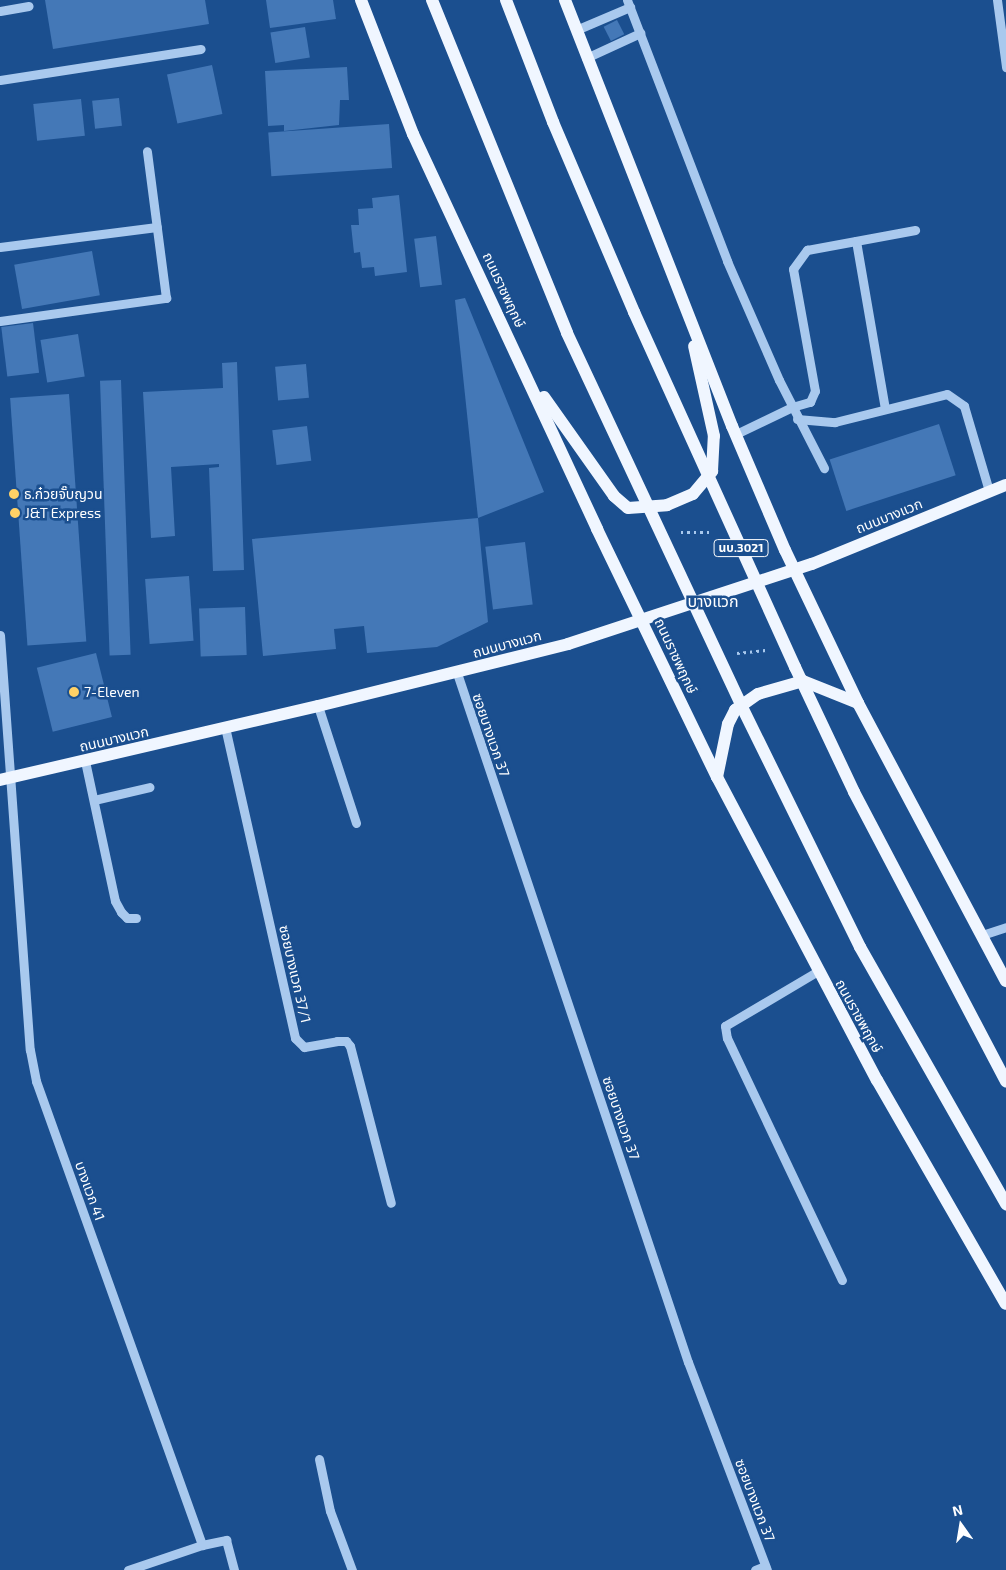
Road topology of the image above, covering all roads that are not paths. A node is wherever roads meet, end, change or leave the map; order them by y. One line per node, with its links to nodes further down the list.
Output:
1 (361, 0): 22 (main road, ถนนราชพฤกษ์)
2 (432, 0): 50 (main road, bridge)
3 (506, 0): 48 (main road, นบ.3021, bridge)
4 (565, 0): 9 (main road, นบ.3021)
5 (997, 0): 13 (street)
6 (629, 4): 9 (street); 10 (street)
7 (29, 6): 8 (street)
8 (0, 11)
9 (576, 30): 12 (main road, นบ.3021)
10 (640, 33): 12 (street); 23 (street)
11 (201, 49): 14 (street)
12 (586, 58): 20 (main road, นบ.3021)
13 (1006, 67)
14 (0, 80)
15 (147, 151): 16 (street)
16 (157, 228): 19 (street); 21 (street)
17 (915, 230): 18 (street)
18 (856, 241): 23 (street); 24 (street)
19 (0, 247)
20 (686, 307): 22 (main road); 26 (main road, นบ.3021)
21 (0, 322)
22 (526, 370): 31 (main road, ถนนราชพฤกษ์)
23 (792, 407): 25 (street); 26 (street)
24 (885, 409): 25 (street); 29 (street)
25 (798, 419): 27 (street)
26 (736, 434): 30 (main road, นบ.3021)
27 (824, 468)
28 (1006, 485): 29 (main road, ถนนบางแวก)
29 (989, 491): 30 (main road, ถนนบางแวก)
30 (795, 569): 31 (main road, ถนนบางแวก); 34 (main road, นบ.3021)
31 (643, 620): 33 (main road, ถนนบางแวก); 38 (main road, ถนนราชพฤกษ์)
32 (0, 635): 39 (street, บางแวก 41)
33 (457, 672): 35 (main road, ถนนบางแวก); 55 (street, ซอยบางแวก 37)
34 (858, 703): 38 (main road); 45 (main road, นบ.3021)
35 (318, 706): 36 (main road, ถนนบางแวก); 42 (street)
36 (225, 727): 37 (main road, ถนนบางแวก); 49 (street, ซอยบางแวก 37/1)
37 (86, 761): 39 (main road, ถนนบางแวก); 41 (street)
38 (717, 777): 46 (main road, ถนนราชพฤกษ์)
39 (5, 779): 54 (street, บางแวก 41)
40 (150, 787): 41 (street)
41 (94, 800): 43 (street)
42 (356, 824)
43 (136, 918)
44 (1006, 927): 45 (street)
45 (982, 935): 47 (main road, นบ.3021)
46 (818, 971): 51 (street); 52 (main road, ถนนราชพฤกษ์)
47 (1006, 981)
48 (1006, 1082)
49 (391, 1203)
50 (1006, 1204)
51 (842, 1280)
52 (1006, 1304)
53 (319, 1459): 58 (street)
54 (202, 1545): 56 (street); 57 (street)
55 (766, 1568): 59 (street)
56 (128, 1570)
57 (234, 1570)
58 (352, 1570)
59 (754, 1570)

